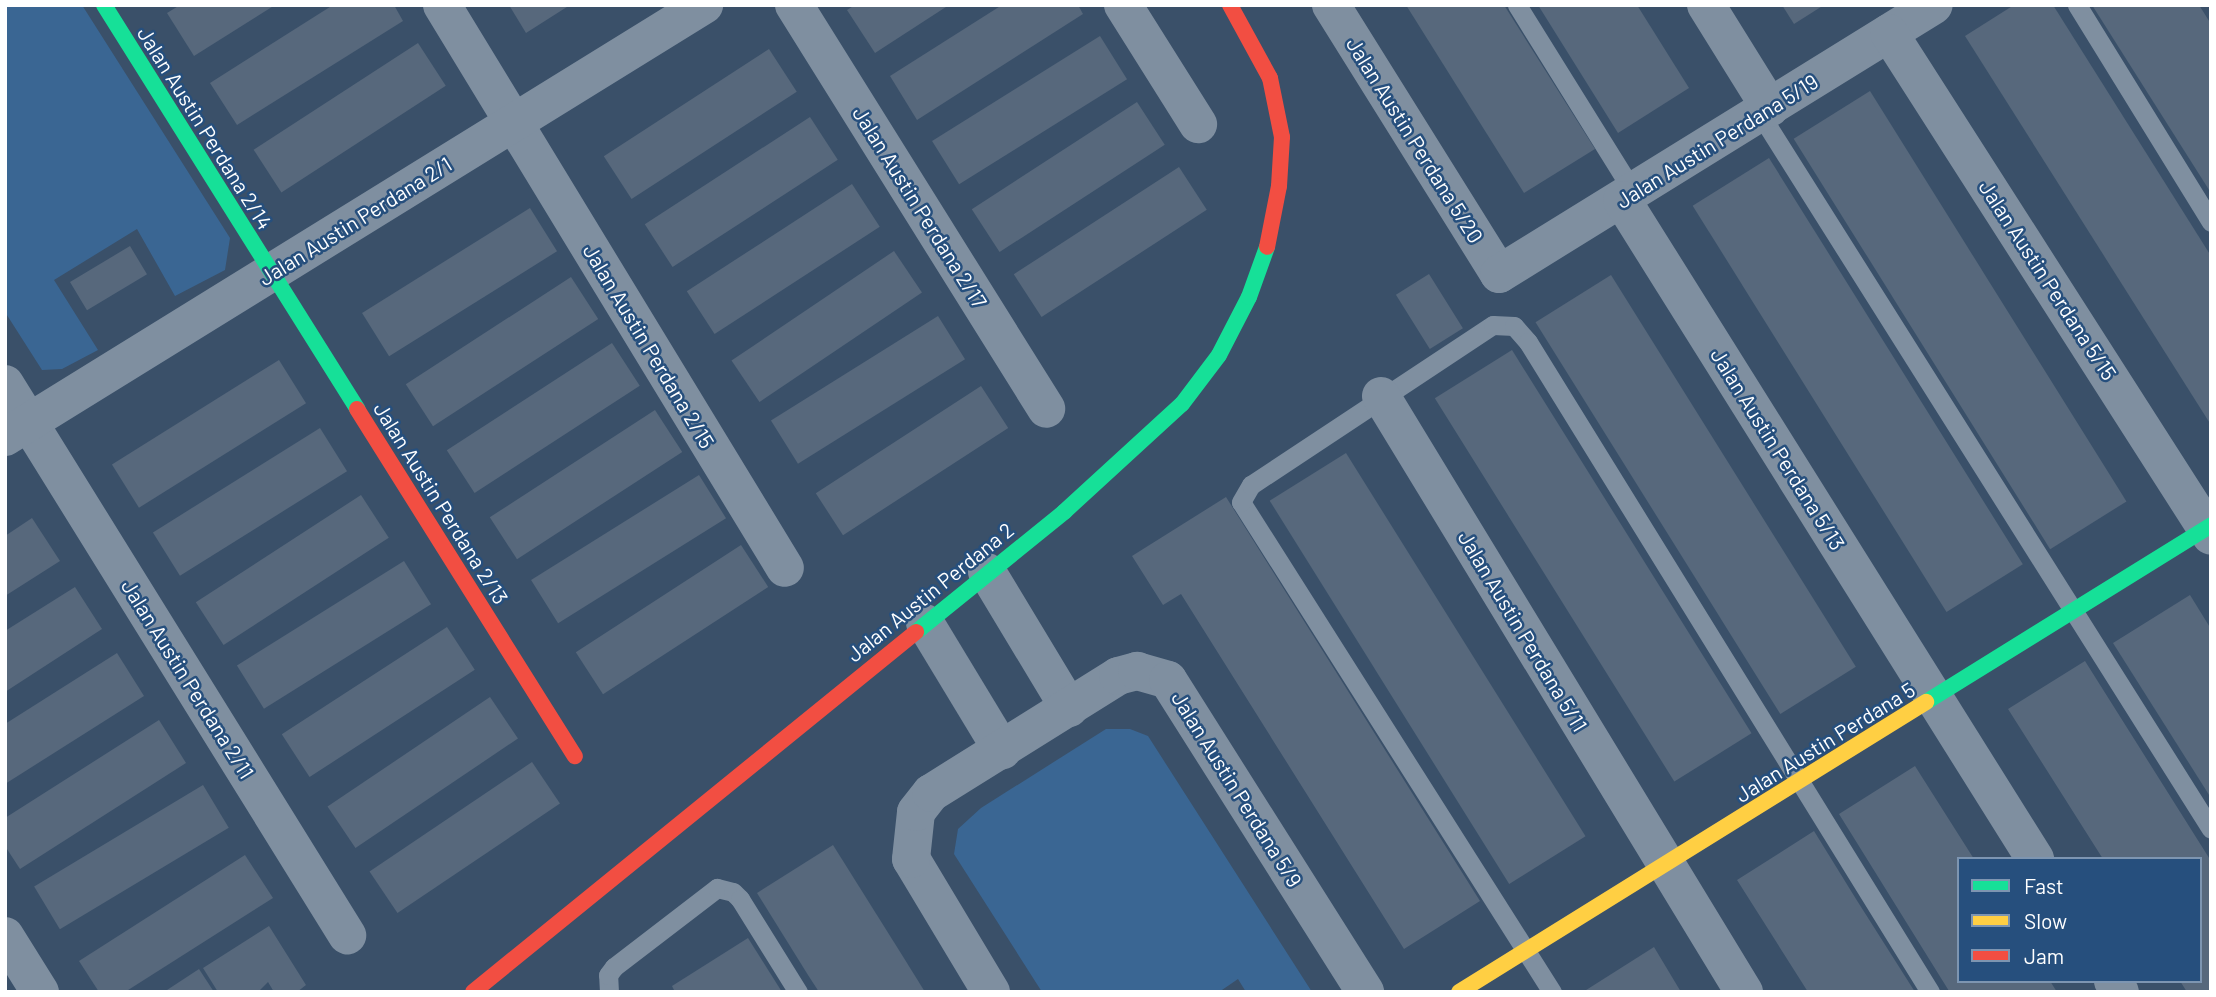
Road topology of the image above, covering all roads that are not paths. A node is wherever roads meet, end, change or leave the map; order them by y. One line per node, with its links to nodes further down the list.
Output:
1 (104, 5): 17 (street, Jalan Austin Perdana 2/14)
2 (442, 5): 13 (street, Jalan Austin Perdana 2/15)
3 (704, 5): 13 (street, Jalan Austin Perdana 2/1)
4 (794, 5): 21 (street, Jalan Austin Perdana 2/17)
5 (1122, 5): 14 (street)
6 (1230, 5): 25 (street, Jalan Austin Perdana 2)
7 (1331, 5): 18 (street, Jalan Austin Perdana 5/20)
8 (1517, 5): 15 (lane)
9 (1706, 5): 12 (street)
10 (2077, 5): 16 (lane)
11 (1904, 17): 12 (street, Jalan Austin Perdana 5/19); 23 (street, Jalan Austin Perdana 5/15)
12 (1765, 111): 15 (street, Jalan Austin Perdana 5/19); 26 (lane)
13 (514, 123): 17 (street, Jalan Austin Perdana 2/1); 24 (street, Jalan Austin Perdana 2/15)
14 (1198, 124)
15 (1628, 197): 18 (street, Jalan Austin Perdana 5/19); 28 (street, Jalan Austin Perdana 5/13)
16 (2211, 222)
17 (272, 272): 22 (street, Jalan Austin Perdana 2/1); 31 (street, Jalan Austin Perdana 2/13)
18 (1499, 274)
19 (5, 384): 22 (street, Jalan Austin Perdana 2/11)
20 (1381, 396): 32 (lane); 35 (street, Jalan Austin Perdana 5/11); 38 (lane)
21 (1046, 409)
22 (17, 430): 36 (street, Jalan Austin Perdana 2/11)
23 (2209, 529): 26 (street, Jalan Austin Perdana 5)
24 (785, 568)
25 (979, 578): 27 (street, Jalan Austin Perdana 2); 29 (street)
26 (2072, 610): 28 (street, Jalan Austin Perdana 5); 33 (lane)
27 (916, 630): 30 (street); 40 (street, Jalan Austin Perdana 2)
28 (1933, 698): 32 (street, Jalan Austin Perdana 5); 34 (street, Jalan Austin Perdana 5/13)
29 (1060, 714): 30 (street, Jalan Austin Perdana 5/9); 44 (street, Jalan Austin Perdana 5/9)
30 (992, 756): 43 (street, Jalan Austin Perdana 5/9)
31 (575, 757)
32 (1800, 782): 35 (street, Jalan Austin Perdana 5); 48 (lane)
33 (2211, 829)
34 (2034, 857)
35 (1664, 866): 38 (street, Jalan Austin Perdana 5); 47 (street, Jalan Austin Perdana 5/11)
36 (347, 935)
37 (5, 936): 39 (street)
38 (1526, 951): 45 (street, Jalan Austin Perdana 5); 46 (lane)
39 (40, 992)
40 (473, 992)
41 (609, 992): 42 (lane)
42 (798, 992)
43 (991, 992)
44 (1365, 992)
45 (1459, 992)
46 (1552, 992)
47 (1744, 992)
48 (1930, 992)

